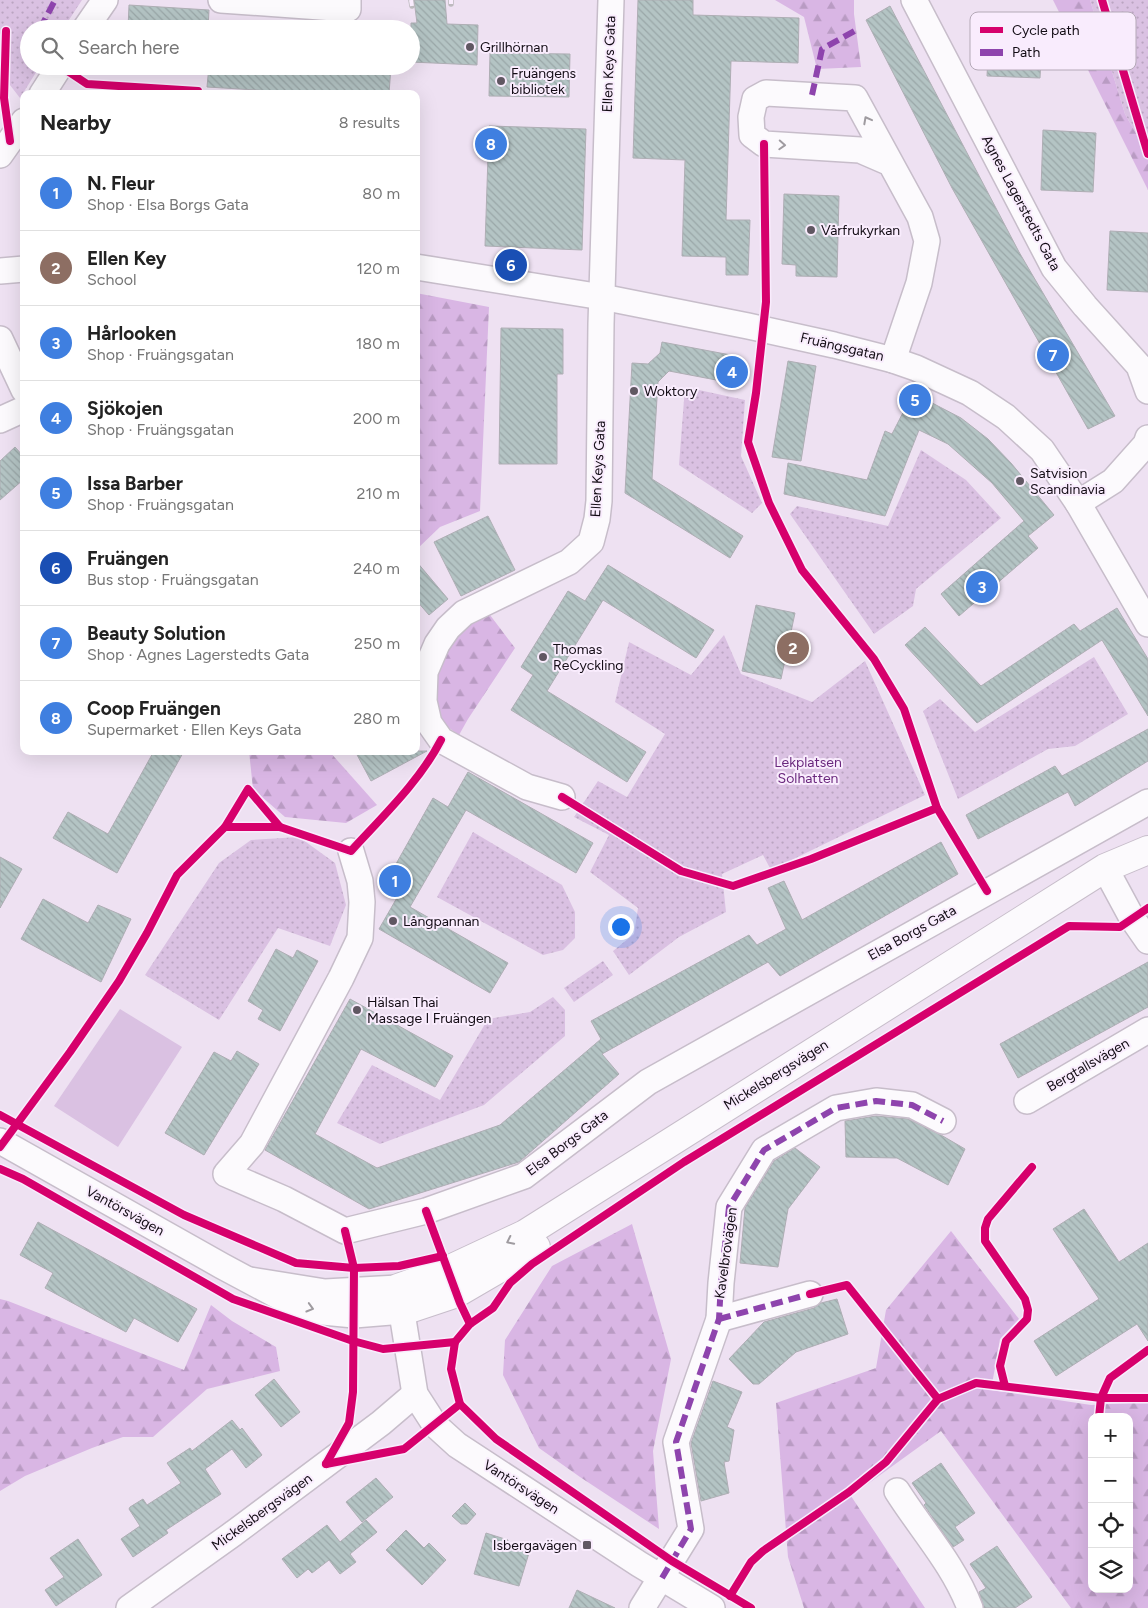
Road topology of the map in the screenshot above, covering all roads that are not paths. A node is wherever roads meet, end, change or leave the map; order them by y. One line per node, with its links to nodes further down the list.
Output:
1 (105, 0): 6 (street)
2 (221, 0): 3 (street)
3 (348, 0)
4 (611, 0): 15 (street, Ellen Keys Gata)
5 (914, 0): 19 (street, Agnes Lagerstedts Gata)
6 (91, 20)
7 (54, 75): 8 (street)
8 (45, 90)
9 (20, 127): 10 (street)
10 (0, 155)
11 (890, 163): 11 (street, one-way to 11); 17 (street)
12 (420, 268): 15 (street, Fruängsgatan)
13 (20, 269): 14 (street)
14 (0, 271)
15 (602, 297): 17 (street, Fruängsgatan); 25 (street, Ellen Keys Gata)
16 (0, 339): 18 (street)
17 (893, 360): 23 (street, Fruängsgatan)
18 (20, 382)
19 (1148, 391)
20 (20, 410): 21 (street)
21 (0, 420)
22 (1148, 438): 23 (street)
23 (1078, 503): 24 (street, Fruängsgatan)
24 (1148, 624)
25 (562, 796)
26 (1148, 802): 28 (street, Elsa Borgs Gata)
27 (1148, 850): 30 (main road, Mickelsbergsvägen)
28 (351, 851)
29 (1148, 867): 30 (main road, Mickelsbergsvägen)
30 (1108, 876): 31 (street); 37 (main road, Mickelsbergsvägen)
31 (1148, 941)
32 (1148, 1030): 33 (street, Bergtallsvägen)
33 (1027, 1101)
34 (943, 1121): 38 (street, Kavelbrovägen)
35 (0, 1141): 37 (street, Vantörsvägen)
36 (810, 1294): 38 (street, Kavelbrovägen)
37 (400, 1300): 39 (street, Vantörsvägen)
38 (719, 1319): 41 (street, Kavelbrovägen)
39 (415, 1394): 41 (street, Vantörsvägen); 42 (street, Mickelsbergsvägen)
40 (897, 1490): 45 (street)
41 (662, 1578): 43 (street); 44 (street, Vantörsvägen)
42 (129, 1608)
43 (642, 1608)
44 (712, 1608)
45 (970, 1608)

